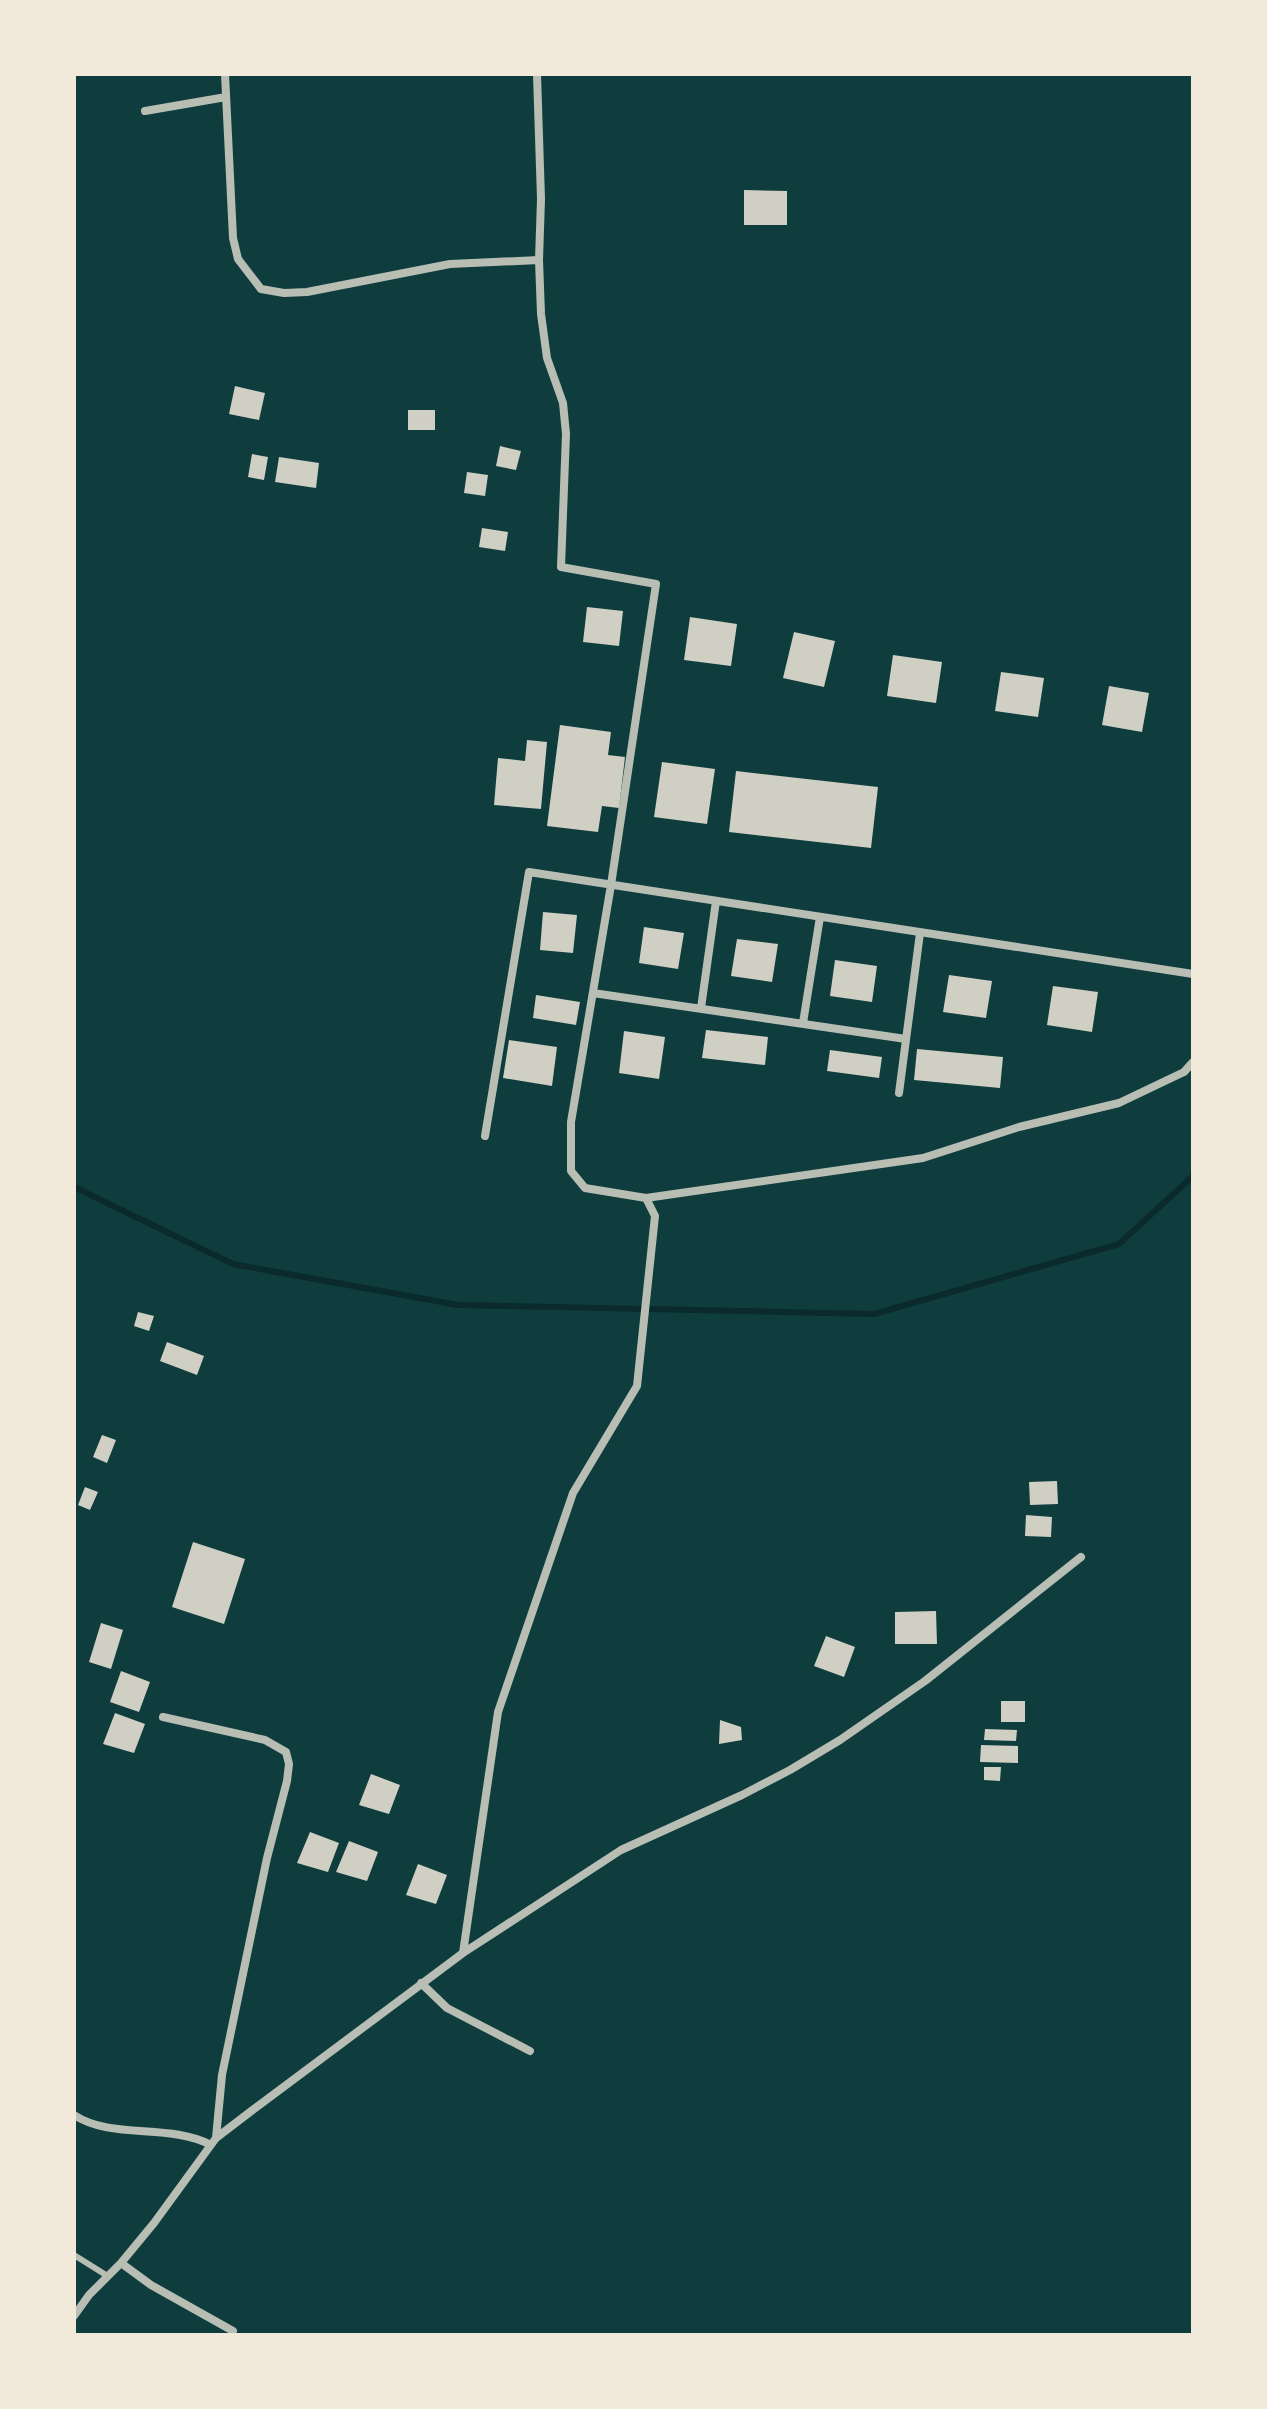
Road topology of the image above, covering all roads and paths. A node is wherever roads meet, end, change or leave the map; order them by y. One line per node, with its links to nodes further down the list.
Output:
1 (225, 74): 3 (street)
2 (537, 74): 5 (street)
3 (226, 97): 4 (street); 5 (street)
4 (145, 111)
5 (539, 260): 6 (street)
6 (611, 885): 7 (street); 11 (street); 17 (street)
7 (716, 901): 8 (street); 12 (street)
8 (820, 917): 9 (street); 13 (street)
9 (920, 933): 10 (street); 14 (street)
10 (1193, 974)
11 (593, 993): 12 (street); 18 (street)
12 (701, 1008): 13 (street)
13 (803, 1023): 14 (street)
14 (906, 1039): 16 (street)
15 (1193, 1062): 18 (street)
16 (899, 1093)
17 (485, 1136)
18 (646, 1198): 21 (street)
19 (1081, 1557): 21 (street)
20 (163, 1717): 25 (street)
21 (463, 1953): 22 (street)
22 (421, 1983): 23 (street); 25 (street)
23 (530, 2051)
24 (74, 2115): 25 (street)
25 (213, 2142): 27 (street)
26 (74, 2255): 28 (lane)
27 (121, 2263): 28 (street); 30 (street)
28 (106, 2275): 29 (street)
29 (74, 2316)
30 (233, 2331)

